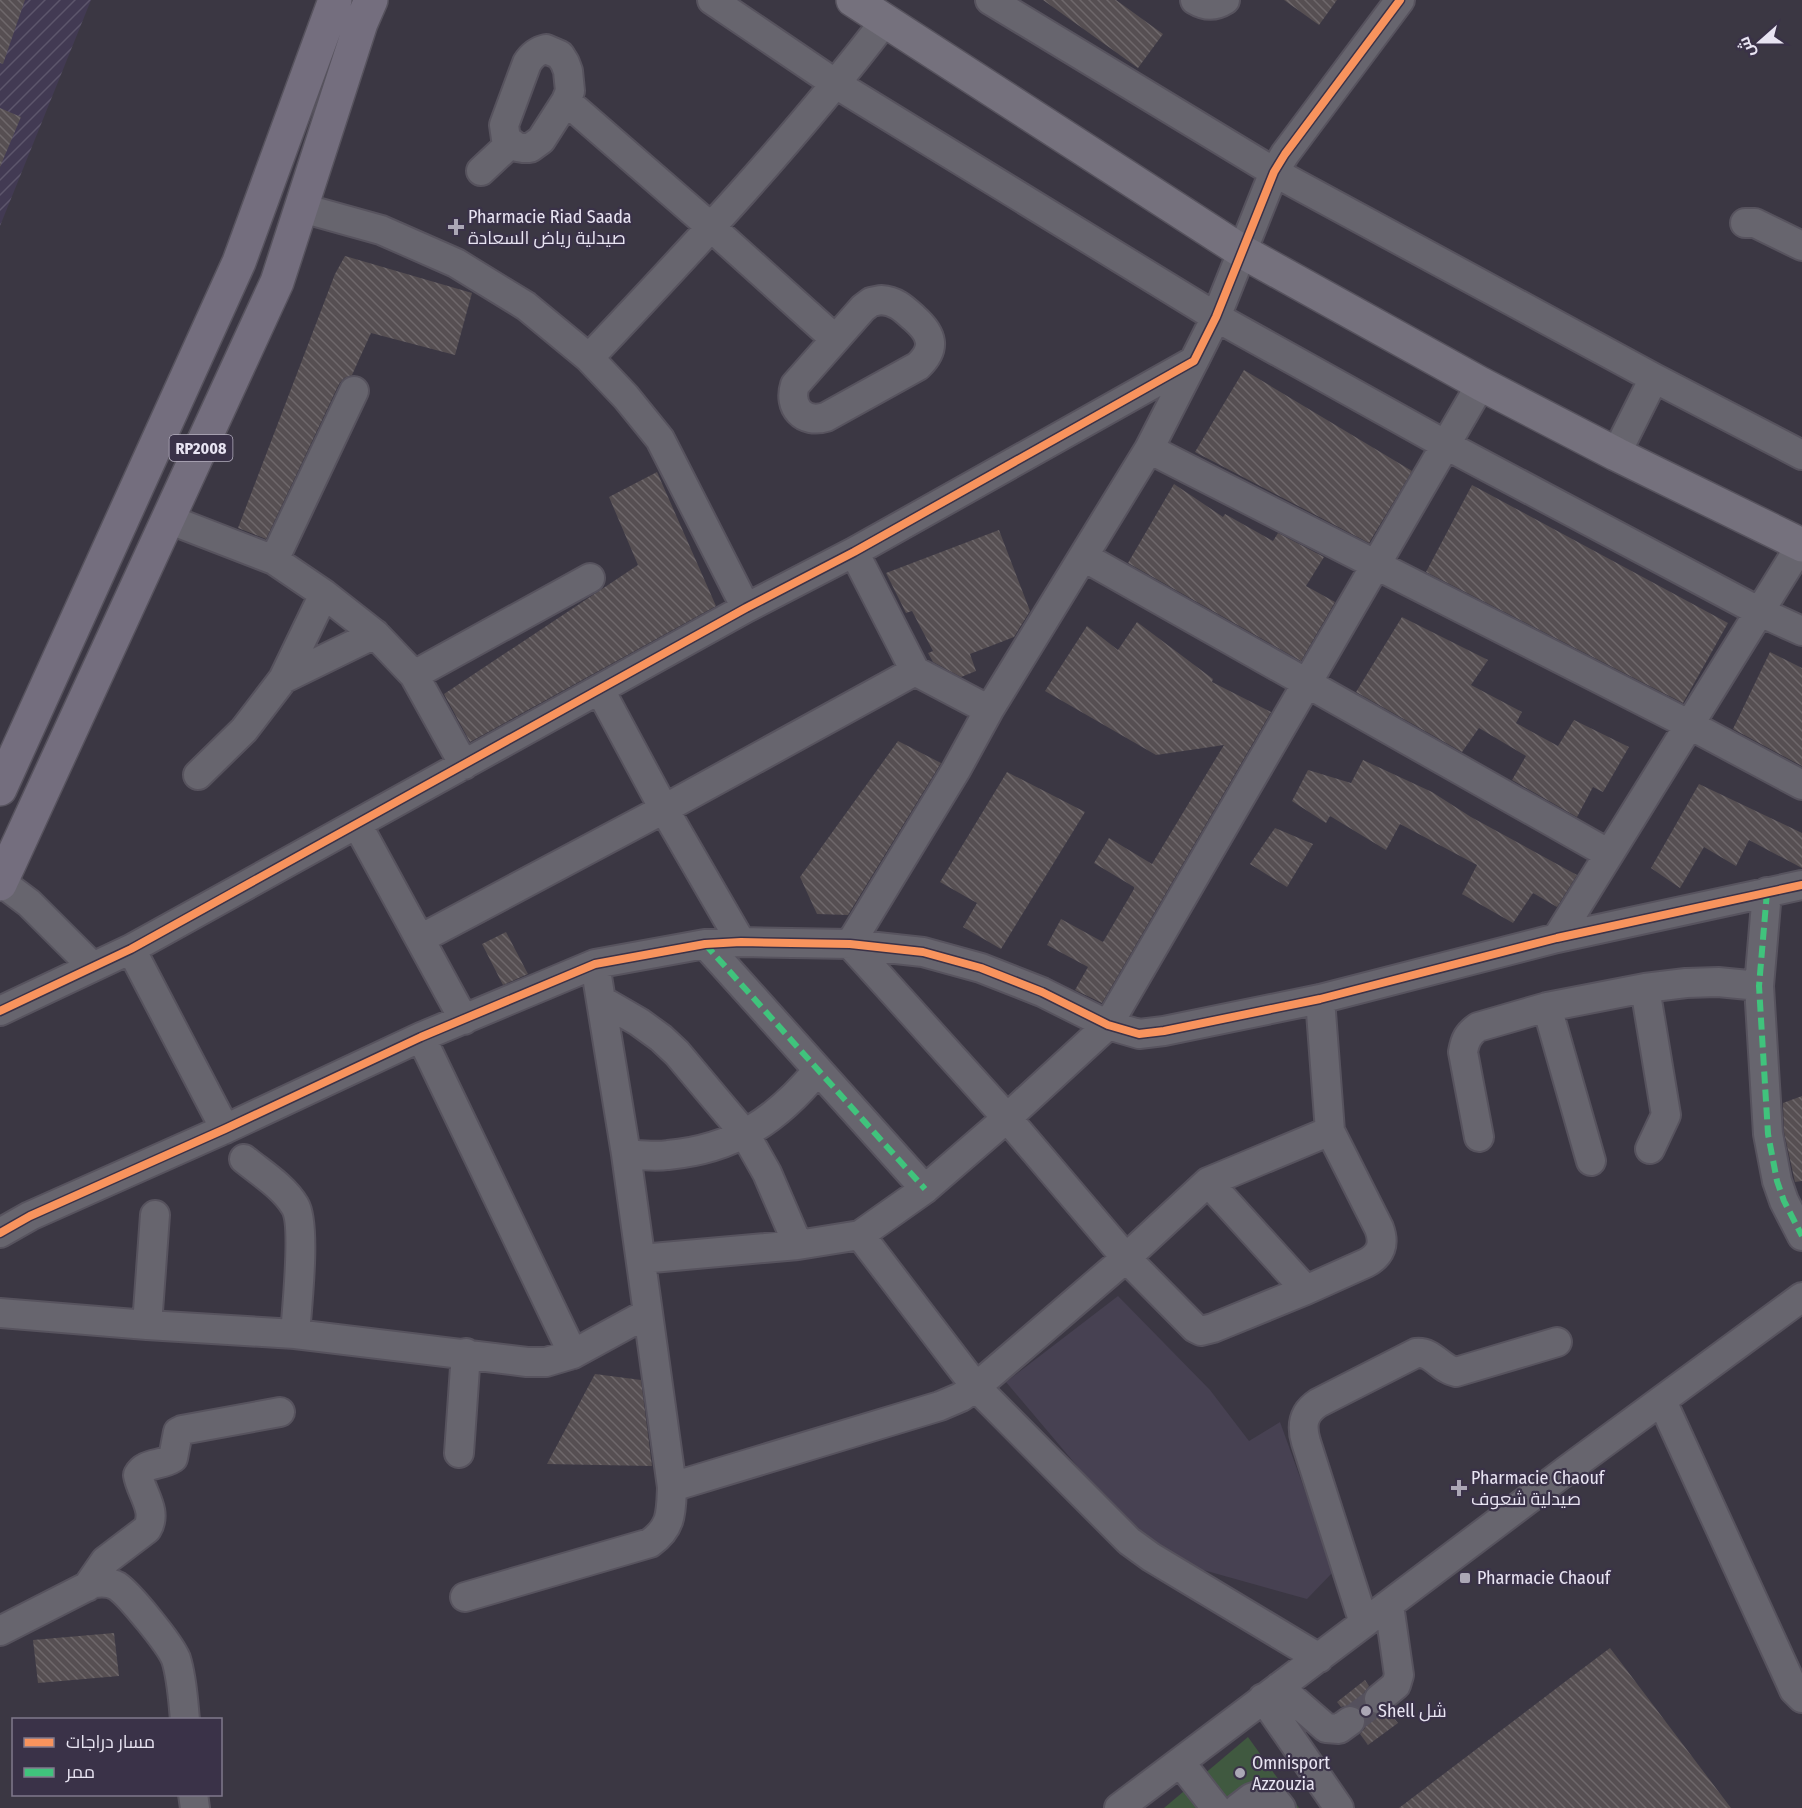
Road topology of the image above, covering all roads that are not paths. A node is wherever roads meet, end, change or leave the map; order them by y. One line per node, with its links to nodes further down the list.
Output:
1 (335, 0): 53 (highway, RP2008)
2 (371, 0): 15 (highway, RP2008)
3 (712, 0): 10 (street)
4 (853, 0): 9 (main road)
5 (990, 0): 14 (street)
6 (1194, 0): 7 (street)
7 (1225, 0)
8 (1400, 0): 14 (street)
9 (885, 21): 10 (street); 19 (main road)
10 (836, 84): 17 (street); 20 (street)
11 (566, 101): 12 (street); 12 (street); 17 (street)
12 (511, 143): 13 (street)
13 (481, 171)
14 (1274, 172): 19 (street); 24 (street)
15 (302, 208): 22 (street); 31 (highway, RP2008)
16 (1745, 223): 18 (street)
17 (712, 228): 21 (street); 22 (street)
18 (1802, 246)
19 (1243, 252): 20 (street); 25 (main road)
20 (1216, 317): 23 (street); 27 (street)
21 (835, 339): 21 (street)
22 (589, 358): 39 (street)
23 (1194, 360): 28 (street); 33 (street)
24 (1654, 378): 29 (street); 30 (street)
25 (1481, 384): 27 (street); 29 (main road)
26 (354, 391): 35 (street)
27 (1446, 445): 36 (street); 40 (street)
28 (1149, 449): 34 (street); 36 (street)
29 (1616, 454): 32 (main road)
30 (1802, 455)
31 (168, 519): 35 (street); 57 (highway, RP2008)
32 (1802, 545): 40 (street)
33 (854, 552): 39 (street); 43 (street)
34 (1084, 557): 46 (street); 48 (street)
35 (274, 560): 38 (street)
36 (1376, 567): 46 (street); 49 (street)
37 (590, 578): 44 (street)
38 (324, 594): 42 (street); 45 (street)
39 (746, 608): 47 (street)
40 (1760, 612): 41 (street); 49 (street)
41 (1802, 631)
42 (375, 634): 44 (street); 45 (street)
43 (915, 671): 48 (street); 54 (street)
44 (414, 675): 50 (street)
45 (283, 679): 51 (street)
46 (1308, 684): 56 (street); 75 (street)
47 (600, 690): 50 (street); 54 (street)
48 (989, 710): 64 (street)
49 (1690, 725): 52 (street); 56 (street)
50 (464, 765): 55 (street)
51 (198, 775)
52 (1802, 785)
53 (0, 789)
54 (664, 809): 61 (street); 62 (street)
55 (357, 824): 61 (street); 65 (street)
56 (1610, 854): 60 (street)
57 (0, 884): 67 (street)
58 (1802, 885): 59 (street)
59 (1767, 892): 60 (street); 68 (street)
60 (1557, 938): 70 (street)
61 (420, 939): 74 (street)
62 (741, 942): 63 (street); 64 (street)
63 (705, 944): 66 (street); 77 (street)
64 (850, 944): 75 (street); 78 (street)
65 (131, 949): 67 (street); 79 (street)
66 (595, 964): 71 (street); 74 (street)
67 (93, 967): 73 (street)
68 (1759, 986): 69 (street); 94 (street)
69 (1645, 988): 72 (street); 83 (street)
70 (1320, 999): 75 (street); 80 (street)
71 (601, 1000): 81 (street); 84 (street)
72 (1546, 1007): 82 (street); 86 (street)
73 (0, 1011)
74 (464, 1020): 76 (street)
75 (1108, 1025): 78 (street)
76 (422, 1037): 79 (street); 106 (street)
77 (818, 1070): 81 (street); 88 (street)
78 (1007, 1118): 88 (street); 96 (street)
79 (225, 1129): 91 (street)
80 (1330, 1131): 87 (street); 98 (street)
81 (744, 1134): 84 (street); 95 (street)
82 (1479, 1137)
83 (1650, 1149)
84 (626, 1154): 97 (street)
85 (244, 1159): 103 (street)
86 (1591, 1161)
87 (1208, 1182): 96 (street); 98 (street)
88 (925, 1189): 93 (street)
89 (155, 1215): 102 (street)
90 (0, 1216): 91 (street)
91 (30, 1216): 92 (street)
92 (0, 1233)
93 (860, 1235): 95 (street); 107 (street)
94 (1802, 1236)
95 (798, 1245): 97 (street)
96 (1126, 1258): 98 (street); 107 (street)
97 (641, 1259): 101 (street)
98 (1306, 1290)
99 (1802, 1297): 108 (street)
100 (0, 1313): 102 (street)
101 (648, 1313): 106 (street); 111 (street)
102 (147, 1325): 103 (street)
103 (295, 1334): 105 (street)
104 (1557, 1342): 115 (street)
105 (466, 1353): 106 (street); 110 (street)
106 (573, 1354)
107 (976, 1387): 111 (street); 117 (street)
108 (1662, 1401): 114 (street); 119 (street)
109 (280, 1412): 112 (street)
110 (459, 1453)
111 (672, 1487): 113 (street)
112 (87, 1587): 116 (street); 121 (street)
113 (465, 1597)
114 (1389, 1605): 115 (street); 120 (street)
115 (1365, 1623): 117 (street)
116 (0, 1631)
117 (1319, 1658): 118 (street)
118 (1271, 1693): 122 (street); 123 (street); 128 (street)
119 (1802, 1698)
120 (1379, 1699)
121 (186, 1718)
122 (1350, 1721)
123 (1180, 1762): 124 (street); 125 (street)
124 (1119, 1808)
125 (1216, 1808)
126 (1238, 1808): 127 (street)
127 (1281, 1808)
128 (1339, 1808)

